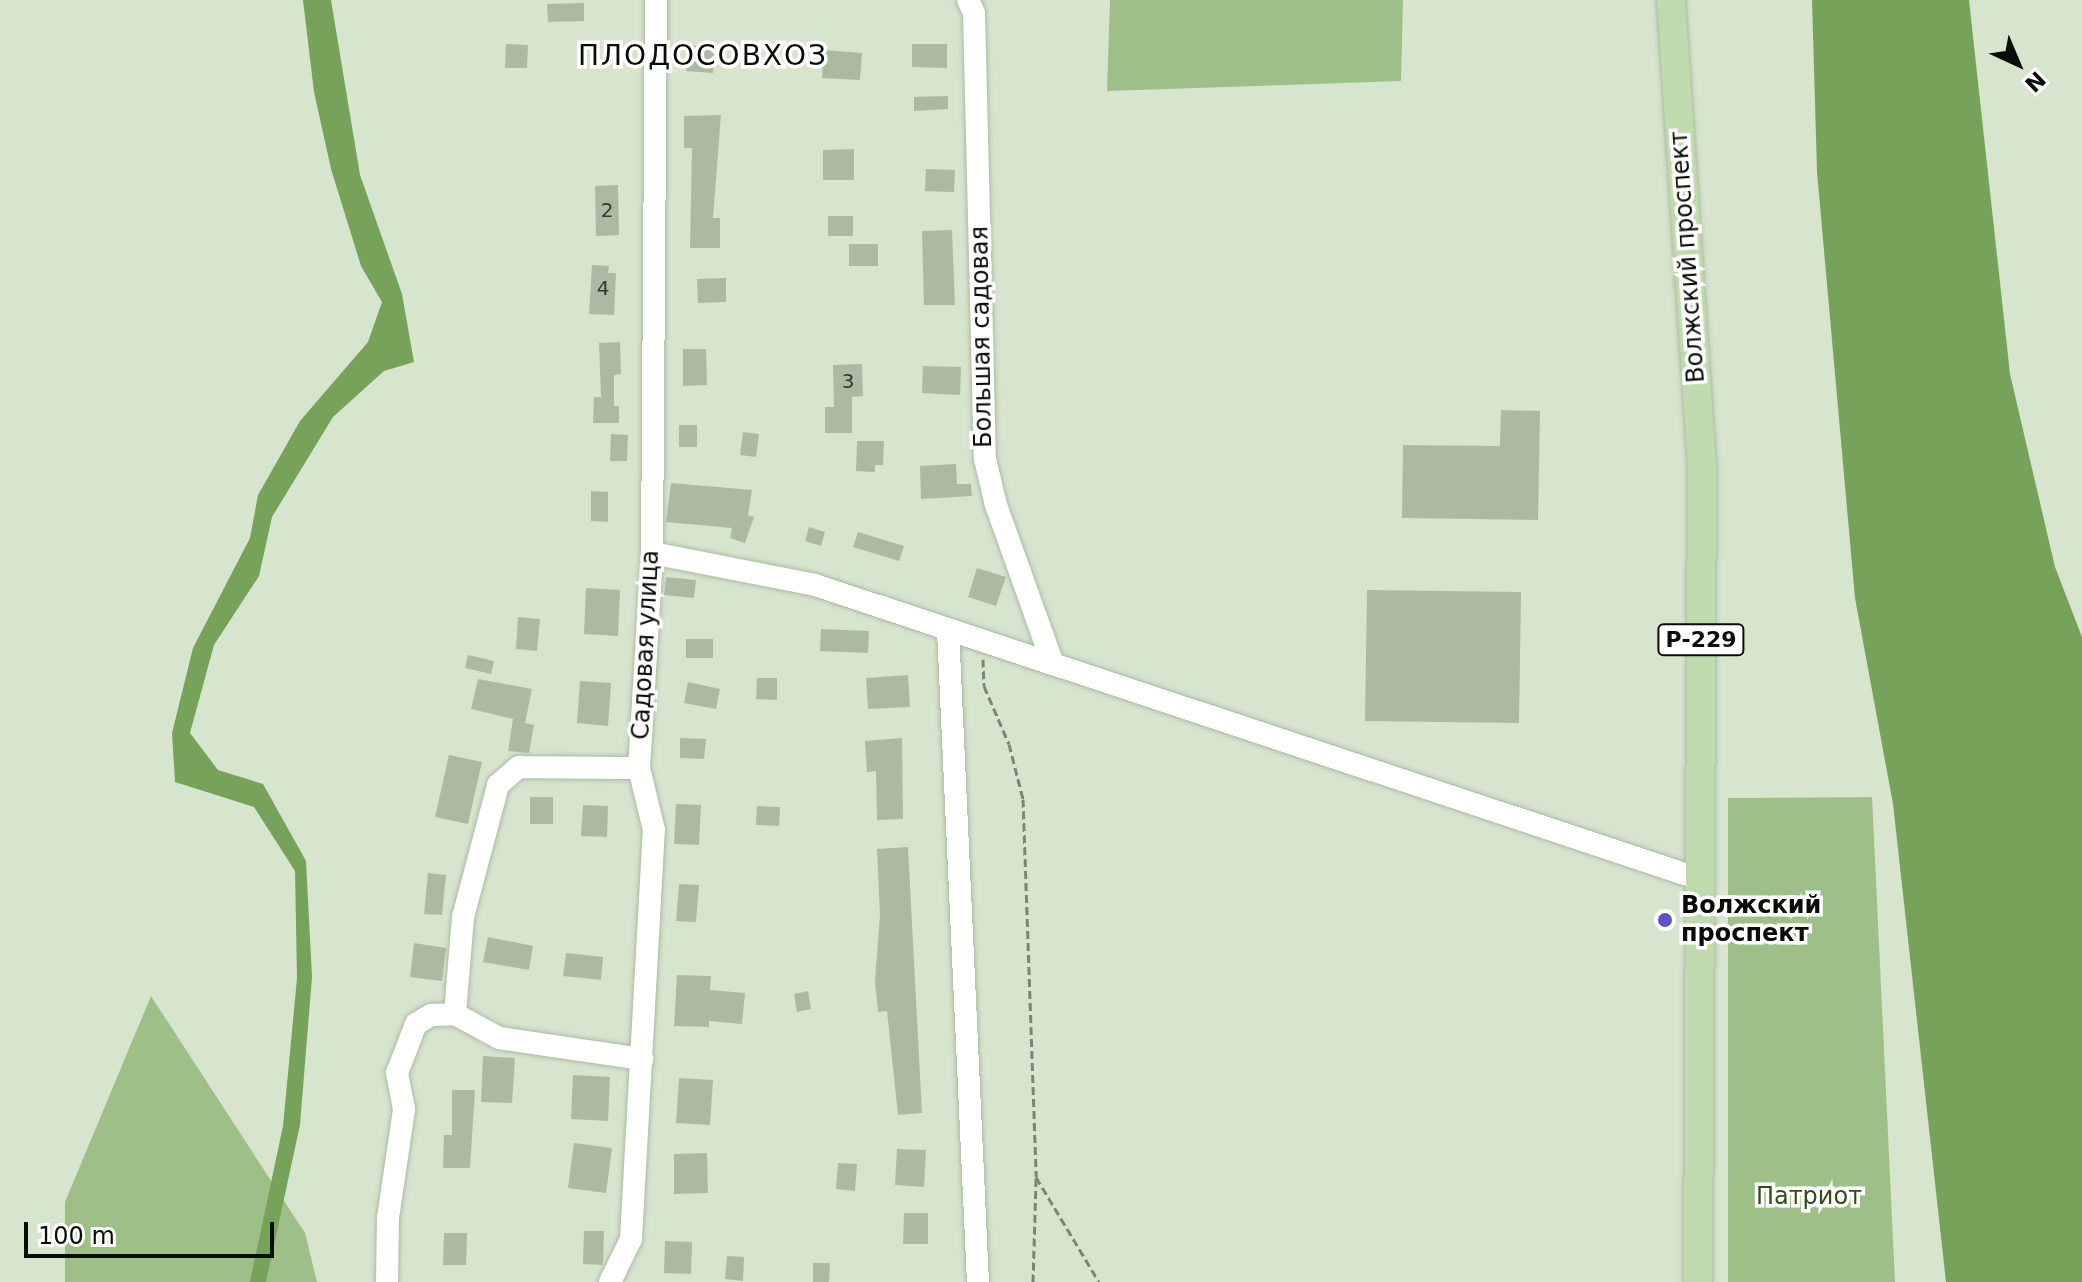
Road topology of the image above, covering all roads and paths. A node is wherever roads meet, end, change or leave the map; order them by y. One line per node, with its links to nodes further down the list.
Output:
1 (656, 0): 4 (street, Садовая улица)
2 (968, 0): 7 (street, Большая садовая)
3 (1671, 0): 9 (main road, Волжский проспект / Р-229)
4 (652, 553): 5 (street); 8 (street, Садовая улица)
5 (948, 630): 6 (street); 15 (street)
6 (983, 641): 7 (street); 12 (path)
7 (1053, 664): 9 (street)
8 (639, 768): 10 (street); 11 (street, Садовая улица)
9 (1700, 879): 18 (main road, Волжский проспект / Р-229)
10 (455, 1014): 11 (street); 13 (street)
11 (642, 1059): 14 (street, Садовая улица)
12 (1036, 1177): 16 (path); 17 (path)
13 (387, 1282)
14 (610, 1282)
15 (978, 1282)
16 (1033, 1282)
17 (1099, 1282)
18 (1698, 1282)

